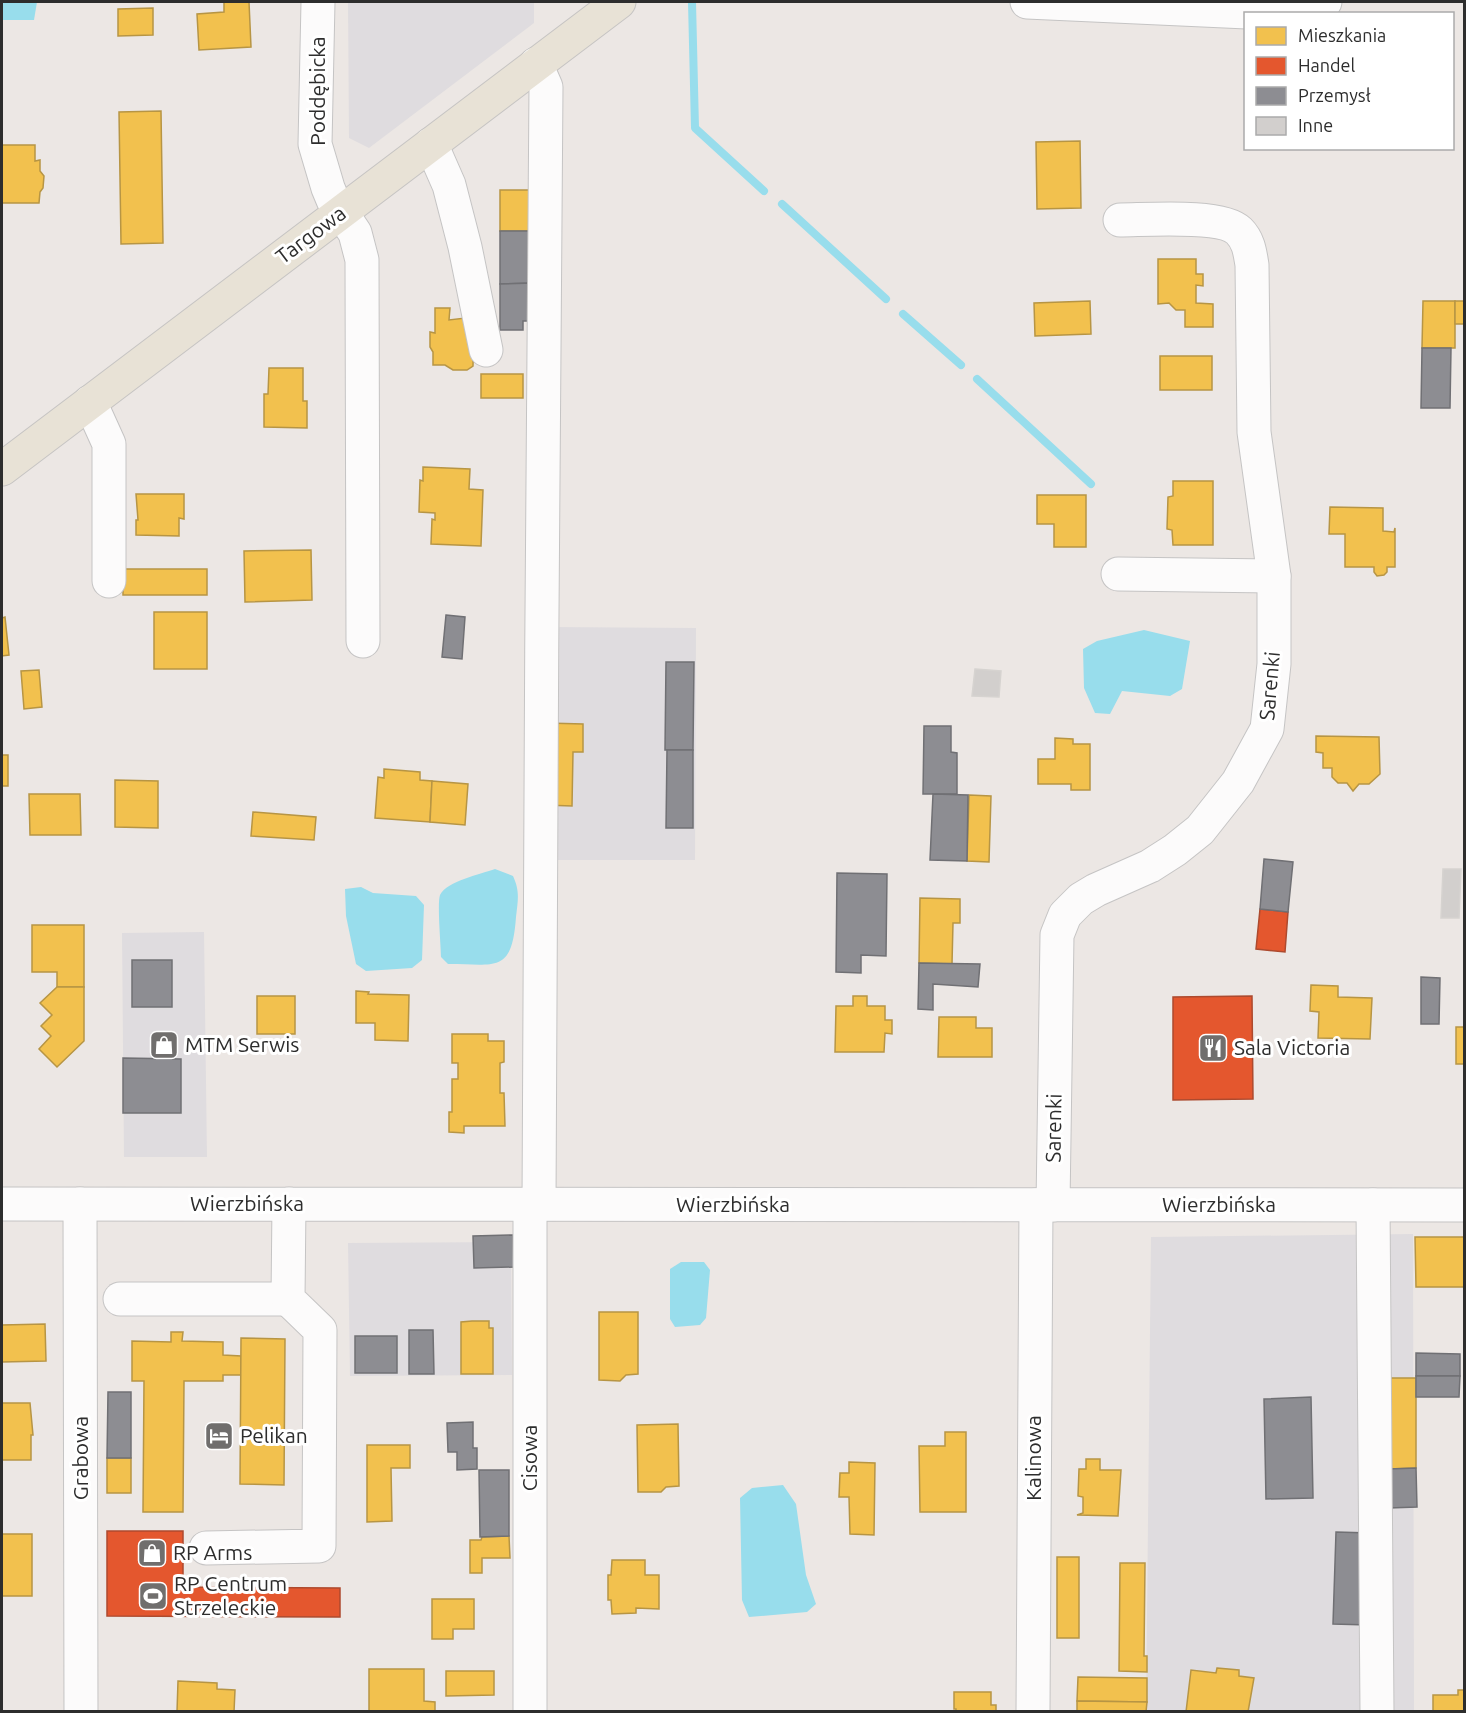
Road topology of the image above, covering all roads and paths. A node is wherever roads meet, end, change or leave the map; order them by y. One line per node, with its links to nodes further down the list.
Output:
1 (318, 2): 9 (street, Poddębicka)
2 (619, 2): 7 (main road, Targowa)
3 (1027, 2): 5 (street)
4 (1325, 2): 6 (street)
5 (1247, 12)
6 (1302, 12)
7 (536, 64): 8 (main road, Targowa); 21 (street, Cisowa)
8 (431, 144): 9 (main road, Targowa); 11 (street)
9 (341, 212): 12 (main road, Targowa); 17 (street, Poddębicka)
10 (1120, 220): 15 (street, Sarenki)
11 (486, 350)
12 (90, 402): 13 (main road, Targowa); 16 (street)
13 (2, 468)
14 (1118, 574): 15 (street)
15 (1274, 576): 22 (street, Sarenki)
16 (109, 581)
17 (363, 641)
18 (2, 1204): 19 (street, Wierzbińska)
19 (80, 1204): 20 (street, Wierzbińska); 28 (street, Grabowa)
20 (289, 1204): 21 (street, Wierzbińska); 26 (street)
21 (534, 1205): 22 (street, Wierzbińska); 29 (street, Cisowa)
22 (1045, 1205): 23 (street, Wierzbińska); 30 (street, Kalinowa)
23 (1373, 1205): 24 (street, Wierzbińska); 31 (street)
24 (1464, 1205)
25 (120, 1299): 26 (street)
26 (288, 1299): 27 (street)
27 (206, 1548)
28 (81, 1712)
29 (530, 1712)
30 (1033, 1712)
31 (1377, 1712)

